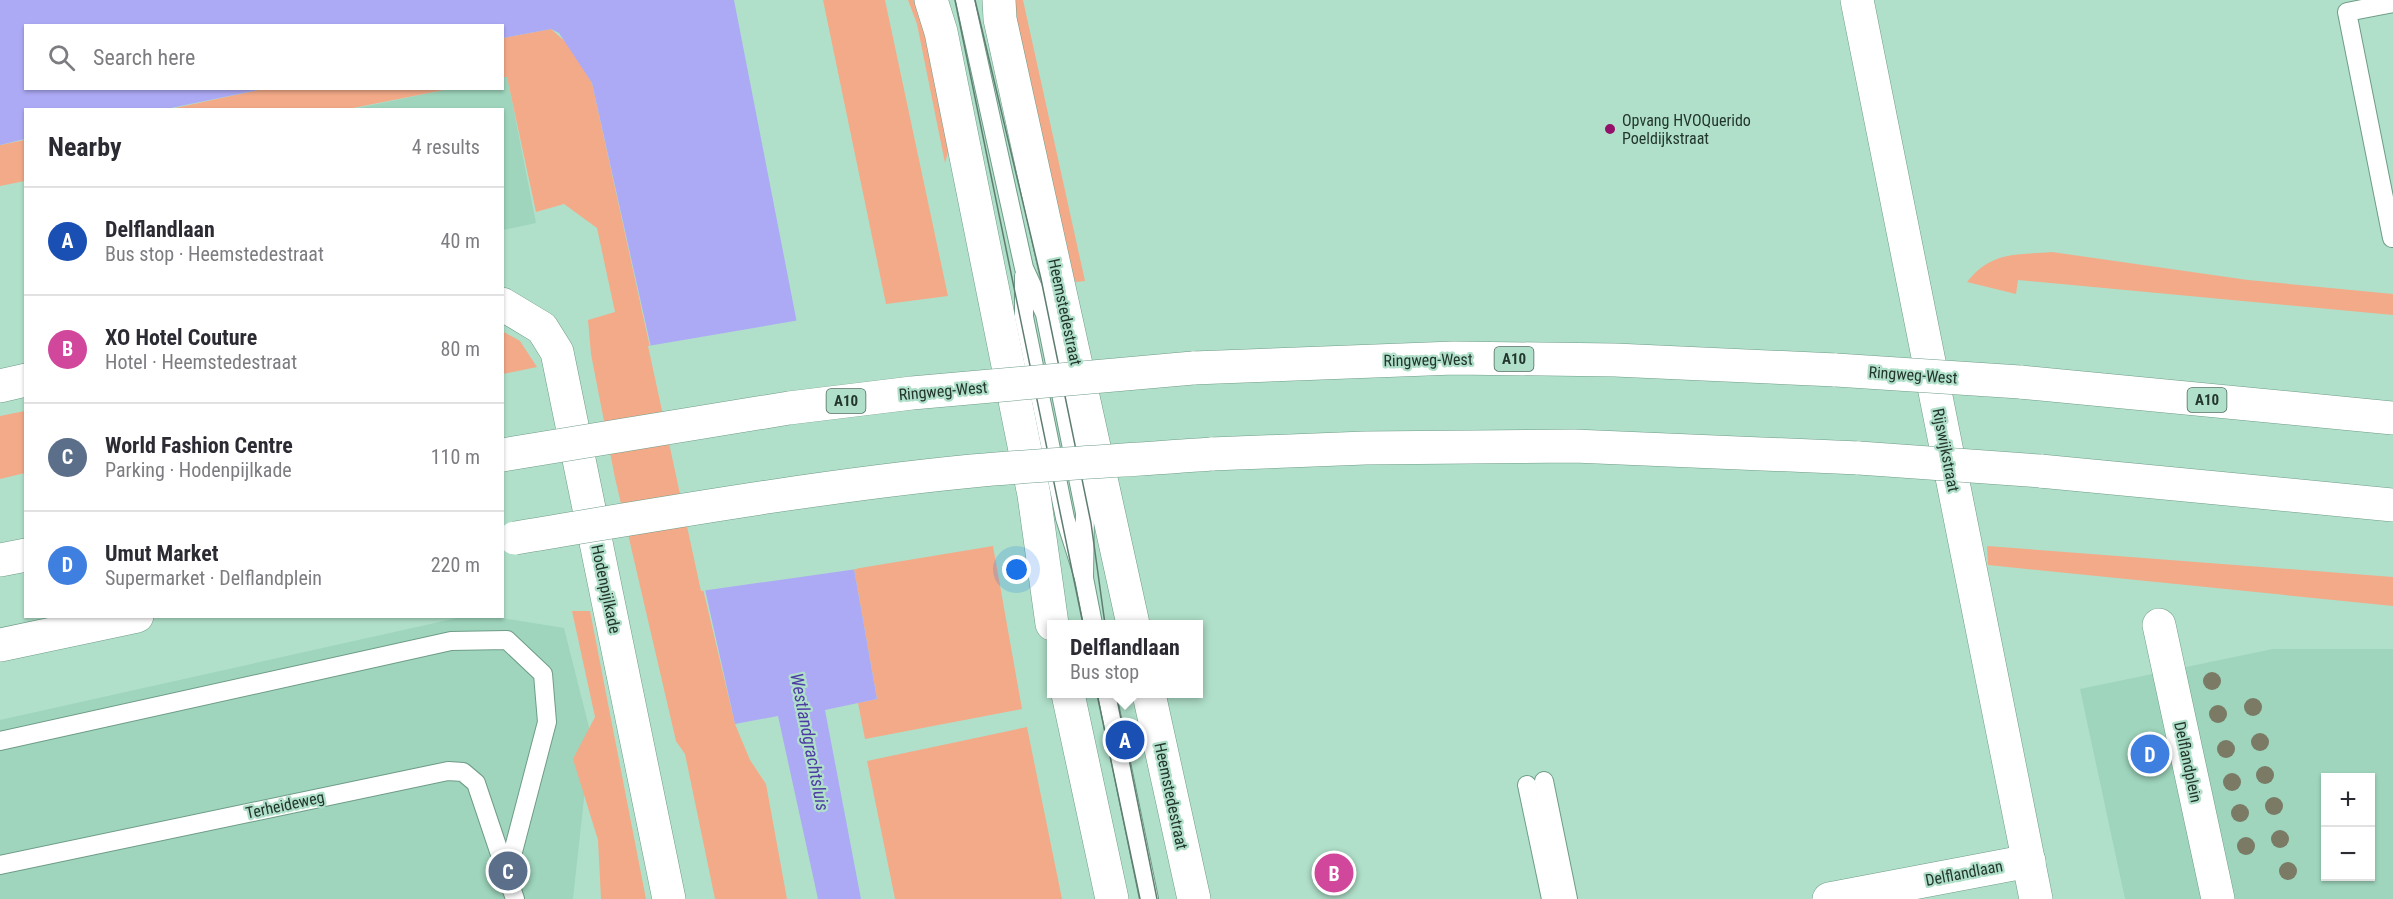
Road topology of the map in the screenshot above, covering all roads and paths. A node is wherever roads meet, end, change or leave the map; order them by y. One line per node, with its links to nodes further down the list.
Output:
1 (931, 0): 17 (main road)
2 (964, 0): 18 (lane, Heemstedestraat)
3 (999, 0): 19 (main road, Heemstedestraat)
4 (1857, 0): 26 (main road, Rijswijkstraat)
5 (2393, 3): 6 (lane)
6 (2392, 238)
7 (504, 305): 30 (main road, Hodenpijlkade)
8 (24, 380): 9 (main road)
9 (0, 386)
10 (2393, 418): 11 (main road, Ringweg-West / A10, bridge)
11 (504, 455)
12 (2393, 505): 13 (main road, bridge)
13 (508, 539)
14 (24, 555): 15 (main road)
15 (0, 560)
16 (128, 618): 21 (main road)
17 (1052, 620)
18 (1093, 620)
19 (1132, 620)
20 (2159, 625): 38 (main road, Delflandplein)
21 (0, 645)
22 (1069, 698): 31 (main road)
23 (1108, 698): 32 (lane)
24 (1150, 698): 33 (main road, Heemstedestraat)
25 (0, 741): 28 (lane)
26 (2029, 861): 36 (main road, Delflandlaan); 37 (main road, Rijswijkstraat)
27 (0, 866): 28 (lane, Terheideweg)
28 (508, 871): 29 (lane, Terheideweg)
29 (515, 899)
30 (669, 899)
31 (1112, 899)
32 (1149, 899)
33 (1194, 899)
34 (1551, 899): 35 (lane)
35 (1568, 899)
36 (1829, 899)
37 (2037, 899)
38 (2218, 899)

